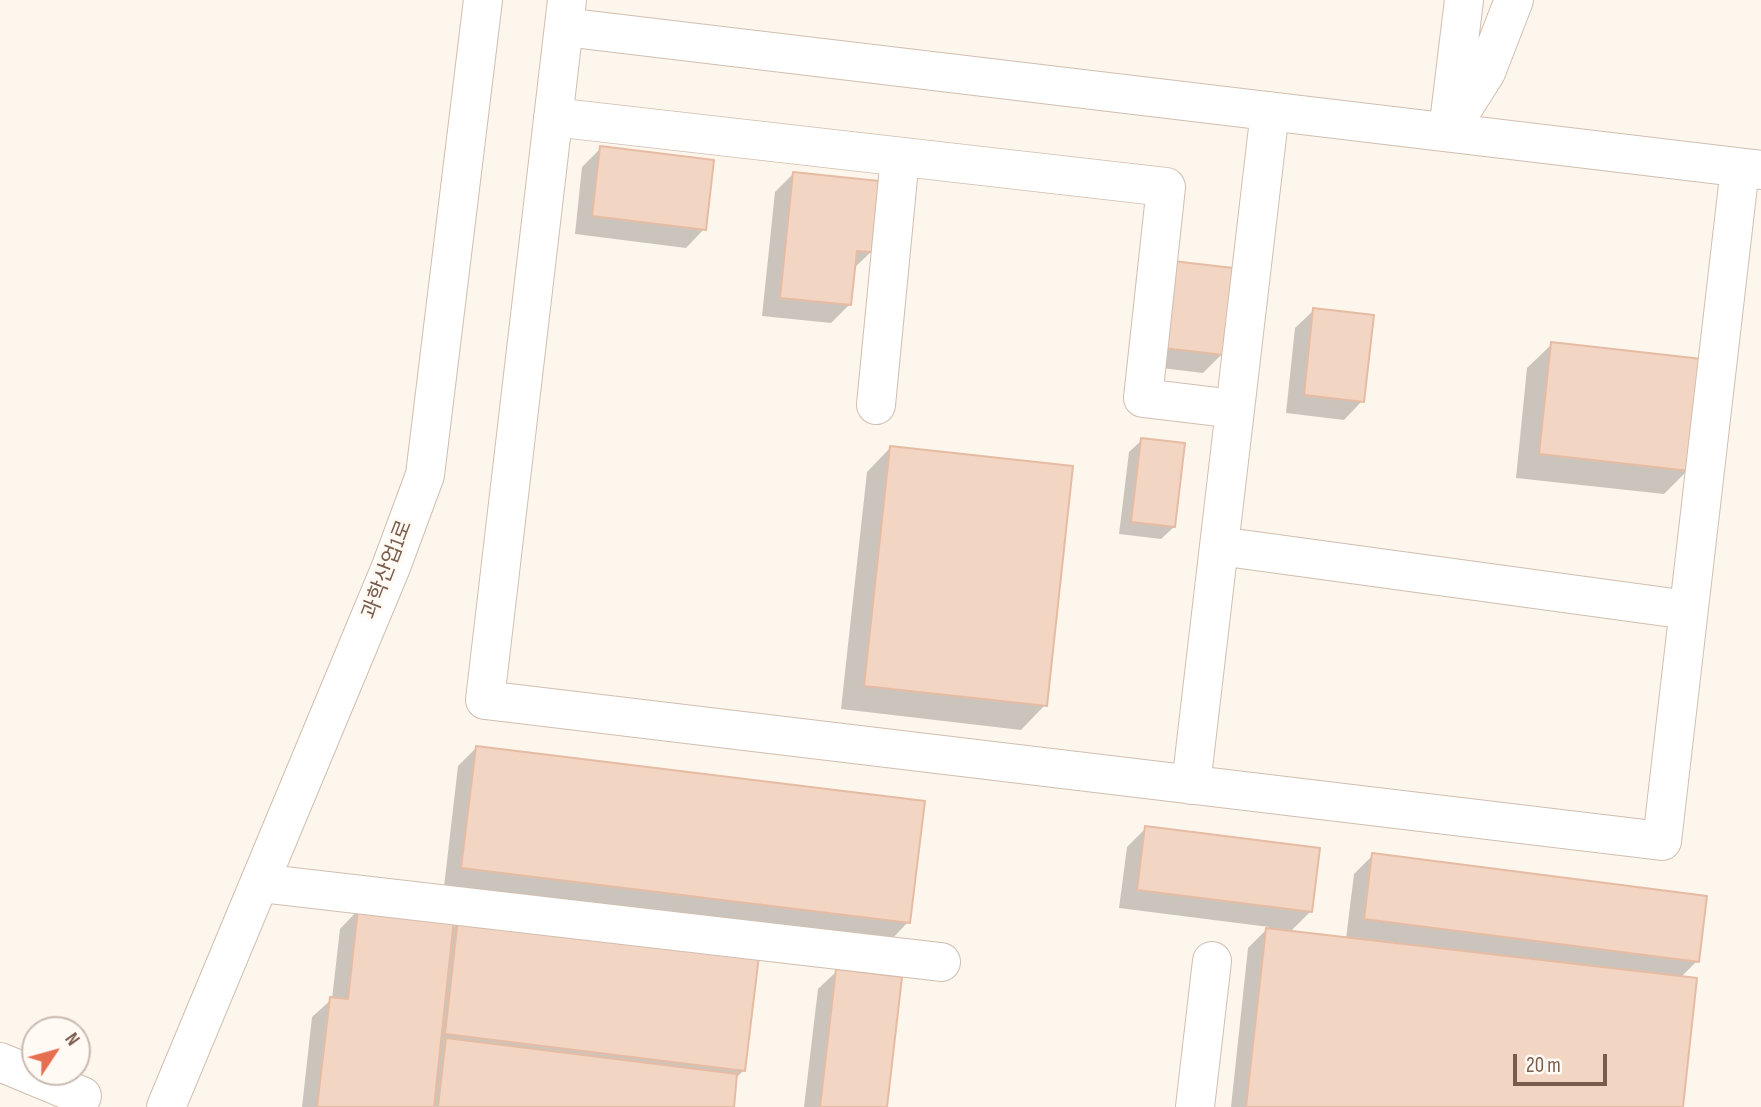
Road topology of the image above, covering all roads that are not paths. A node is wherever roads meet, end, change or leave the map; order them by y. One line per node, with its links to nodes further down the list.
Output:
1 (483, 0): 15 (street, 과학산업1로)
2 (1464, 0): 7 (street)
3 (1514, 0): 7 (street)
4 (565, 14): 5 (street); 6 (street)
5 (1270, 111): 7 (street); 11 (street)
6 (553, 117): 8 (street); 14 (street)
7 (1448, 132): 9 (street)
8 (900, 157): 10 (street); 11 (street)
9 (1750, 169): 13 (street)
10 (876, 405)
11 (1235, 409): 12 (street)
12 (1219, 546): 13 (street); 14 (street)
13 (1688, 610): 14 (street)
14 (1191, 785)
15 (260, 883): 17 (street); 20 (street, 과학산업1로)
16 (1212, 961): 21 (street)
17 (941, 962)
18 (0, 1062): 19 (street)
19 (82, 1097)
20 (166, 1107)
21 (1195, 1107)

